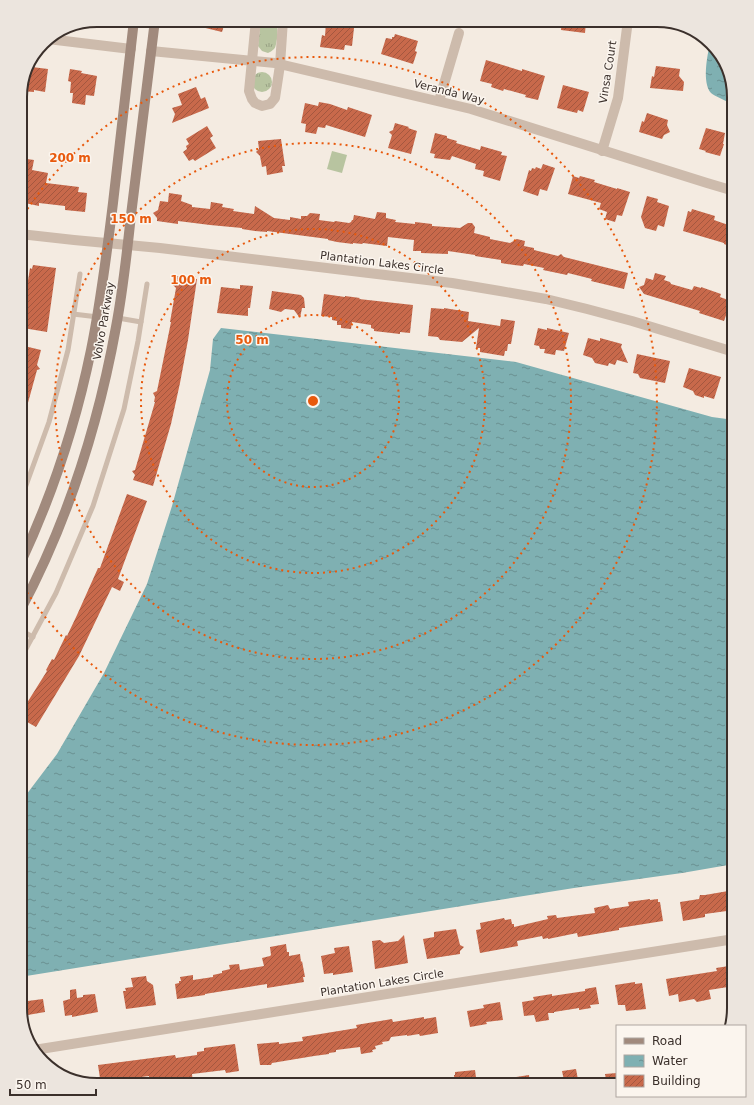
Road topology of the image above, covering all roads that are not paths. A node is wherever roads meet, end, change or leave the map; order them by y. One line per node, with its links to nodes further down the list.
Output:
1 (133, 27): 8 (main road, Volvo Parkway)
2 (154, 27): 9 (main road, Volvo Parkway)
3 (255, 27): 10 (street)
4 (283, 27): 11 (street)
5 (627, 27): 13 (street, Vinsa Court)
6 (459, 33): 12 (street)
7 (56, 40): 8 (street)
8 (131, 49): 16 (main road, Volvo Parkway)
9 (152, 51): 10 (street, Veranda Way); 17 (main road, Volvo Parkway)
10 (251, 61): 11 (street, Veranda Way); 11 (street)
11 (280, 65): 12 (street, Veranda Way)
12 (439, 101): 13 (street, Veranda Way)
13 (602, 151): 14 (street, Veranda Way)
14 (727, 189)
15 (27, 235): 16 (street, Plantation Lakes Circle)
16 (108, 243): 17 (street, Plantation Lakes Circle); 21 (main road, Volvo Parkway)
17 (128, 245): 22 (main road, Volvo Parkway); 24 (street, Plantation Lakes Circle)
18 (80, 274): 20 (lane)
19 (147, 284): 23 (lane)
20 (73, 314): 21 (lane); 25 (lane)
21 (98, 317): 26 (main road, Volvo Parkway)
22 (118, 318): 23 (lane); 27 (main road, Volvo Parkway)
23 (140, 322): 29 (lane)
24 (727, 350)
25 (27, 483)
26 (27, 548)
27 (27, 596)
28 (27, 634): 29 (lane)
29 (33, 637): 30 (lane)
30 (27, 648)
31 (727, 940): 32 (street, Plantation Lakes Circle)
32 (40, 1049)

